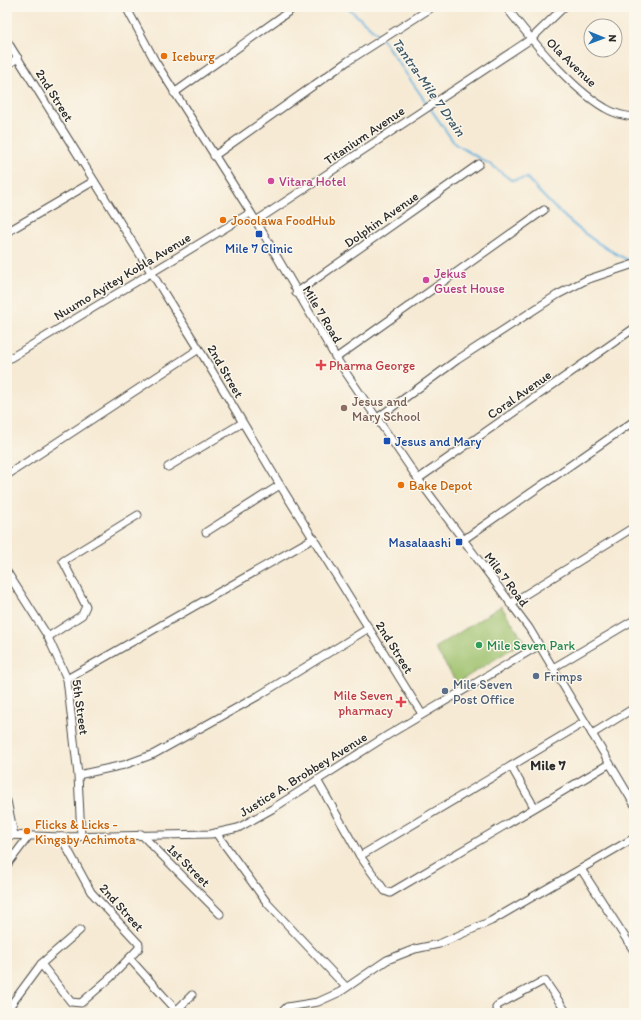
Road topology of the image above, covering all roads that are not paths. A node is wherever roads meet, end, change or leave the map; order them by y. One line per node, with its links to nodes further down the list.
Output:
1 (126, 7): 10 (street, Mile 7 Road)
2 (295, 7): 10 (street)
3 (506, 7): 6 (street, Ola Avenue)
4 (564, 7): 6 (street, Titanium Avenue)
5 (431, 8): 12 (street)
6 (531, 39): 11 (street, Ola Avenue); 17 (street, Titanium Avenue)
7 (7, 41): 8 (street, 2nd Street)
8 (18, 58): 9 (street); 14 (street, 2nd Street)
9 (7, 65)
10 (174, 93): 12 (street, Mile 7 Road)
11 (634, 117)
12 (214, 156): 16 (street, Mile 7 Road)
13 (478, 164): 21 (street, Dolphin Avenue)
14 (94, 180): 18 (street); 20 (street, 2nd Street)
15 (544, 210): 24 (street)
16 (250, 213): 17 (street, Mile 7 Road); 20 (street, Nuumo Ayitey Kobla Avenue)
17 (256, 221): 21 (street, Mile 7 Road)
18 (7, 232)
19 (632, 264): 26 (street)
20 (152, 273): 23 (street, 2nd Street); 25 (street, Nuumo Ayitey Kobla Avenue)
21 (296, 293): 24 (street, Mile 7 Road)
22 (633, 329): 31 (street, Coral Avenue)
23 (199, 350): 28 (street, 2nd Street); 30 (street)
24 (336, 358): 26 (street, Mile 7 Road)
25 (7, 360)
26 (376, 420): 31 (street, Mile 7 Road)
27 (634, 421): 37 (street)
28 (242, 423): 29 (street); 32 (street, 2nd Street)
29 (168, 467)
30 (7, 475)
31 (418, 479): 37 (street, Mile 7 Road)
32 (280, 485): 35 (street); 36 (street, 2nd Street)
33 (138, 515): 42 (street)
34 (634, 527): 39 (street)
35 (206, 532)
36 (314, 538): 41 (street, 2nd Street); 45 (street)
37 (463, 540): 39 (street, Mile 7 Road)
38 (8, 575): 42 (street, 5th Street)
39 (510, 604): 43 (street, Mile 7 Road)
40 (634, 620): 44 (street)
41 (369, 628): 47 (street, 2nd Street); 52 (street)
42 (48, 637): 45 (street, 5th Street)
43 (538, 646): 44 (street, Mile 7 Road); 47 (street, Justice A. Brobbey Avenue)
44 (553, 668): 48 (street, Mile 7 Road)
45 (67, 679): 52 (street, 5th Street)
46 (634, 708): 49 (street)
47 (422, 714): 53 (street, Justice A. Brobbey Avenue)
48 (585, 722): 49 (street, Mile 7 Road); 51 (street)
49 (592, 734): 50 (street, Mile 7 Road)
50 (609, 764): 54 (street, Mile 7 Road); 56 (street)
51 (511, 766): 56 (street); 64 (street)
52 (78, 775): 60 (street, 5th Street)
53 (317, 780): 57 (street, Justice A. Brobbey Avenue); 64 (street)
54 (633, 799)
55 (7, 801): 59 (street)
56 (534, 807): 64 (street)
57 (216, 833): 58 (street, Justice A. Brobbey Avenue); 72 (street)
58 (141, 834): 60 (street, Justice A. Brobbey Avenue); 67 (street, 1st Street)
59 (11, 835): 61 (street, Justice A. Brobbey Avenue)
60 (81, 836): 62 (street, Justice A. Brobbey Avenue)
61 (28, 837): 62 (street, Justice A. Brobbey Avenue); 65 (street)
62 (60, 837): 70 (street, 2nd Street)
63 (634, 838): 66 (street)
64 (360, 856)
65 (7, 865)
66 (581, 868): 69 (street); 72 (street)
67 (220, 914)
68 (80, 930): 71 (street)
69 (634, 951)
70 (130, 959): 71 (street); 75 (street)
71 (41, 964): 74 (street)
72 (346, 987): 76 (street)
73 (192, 995): 75 (street)
74 (7, 1010)
75 (175, 1012)
76 (281, 1013)
77 (498, 1013): 78 (street)
78 (567, 1013)

